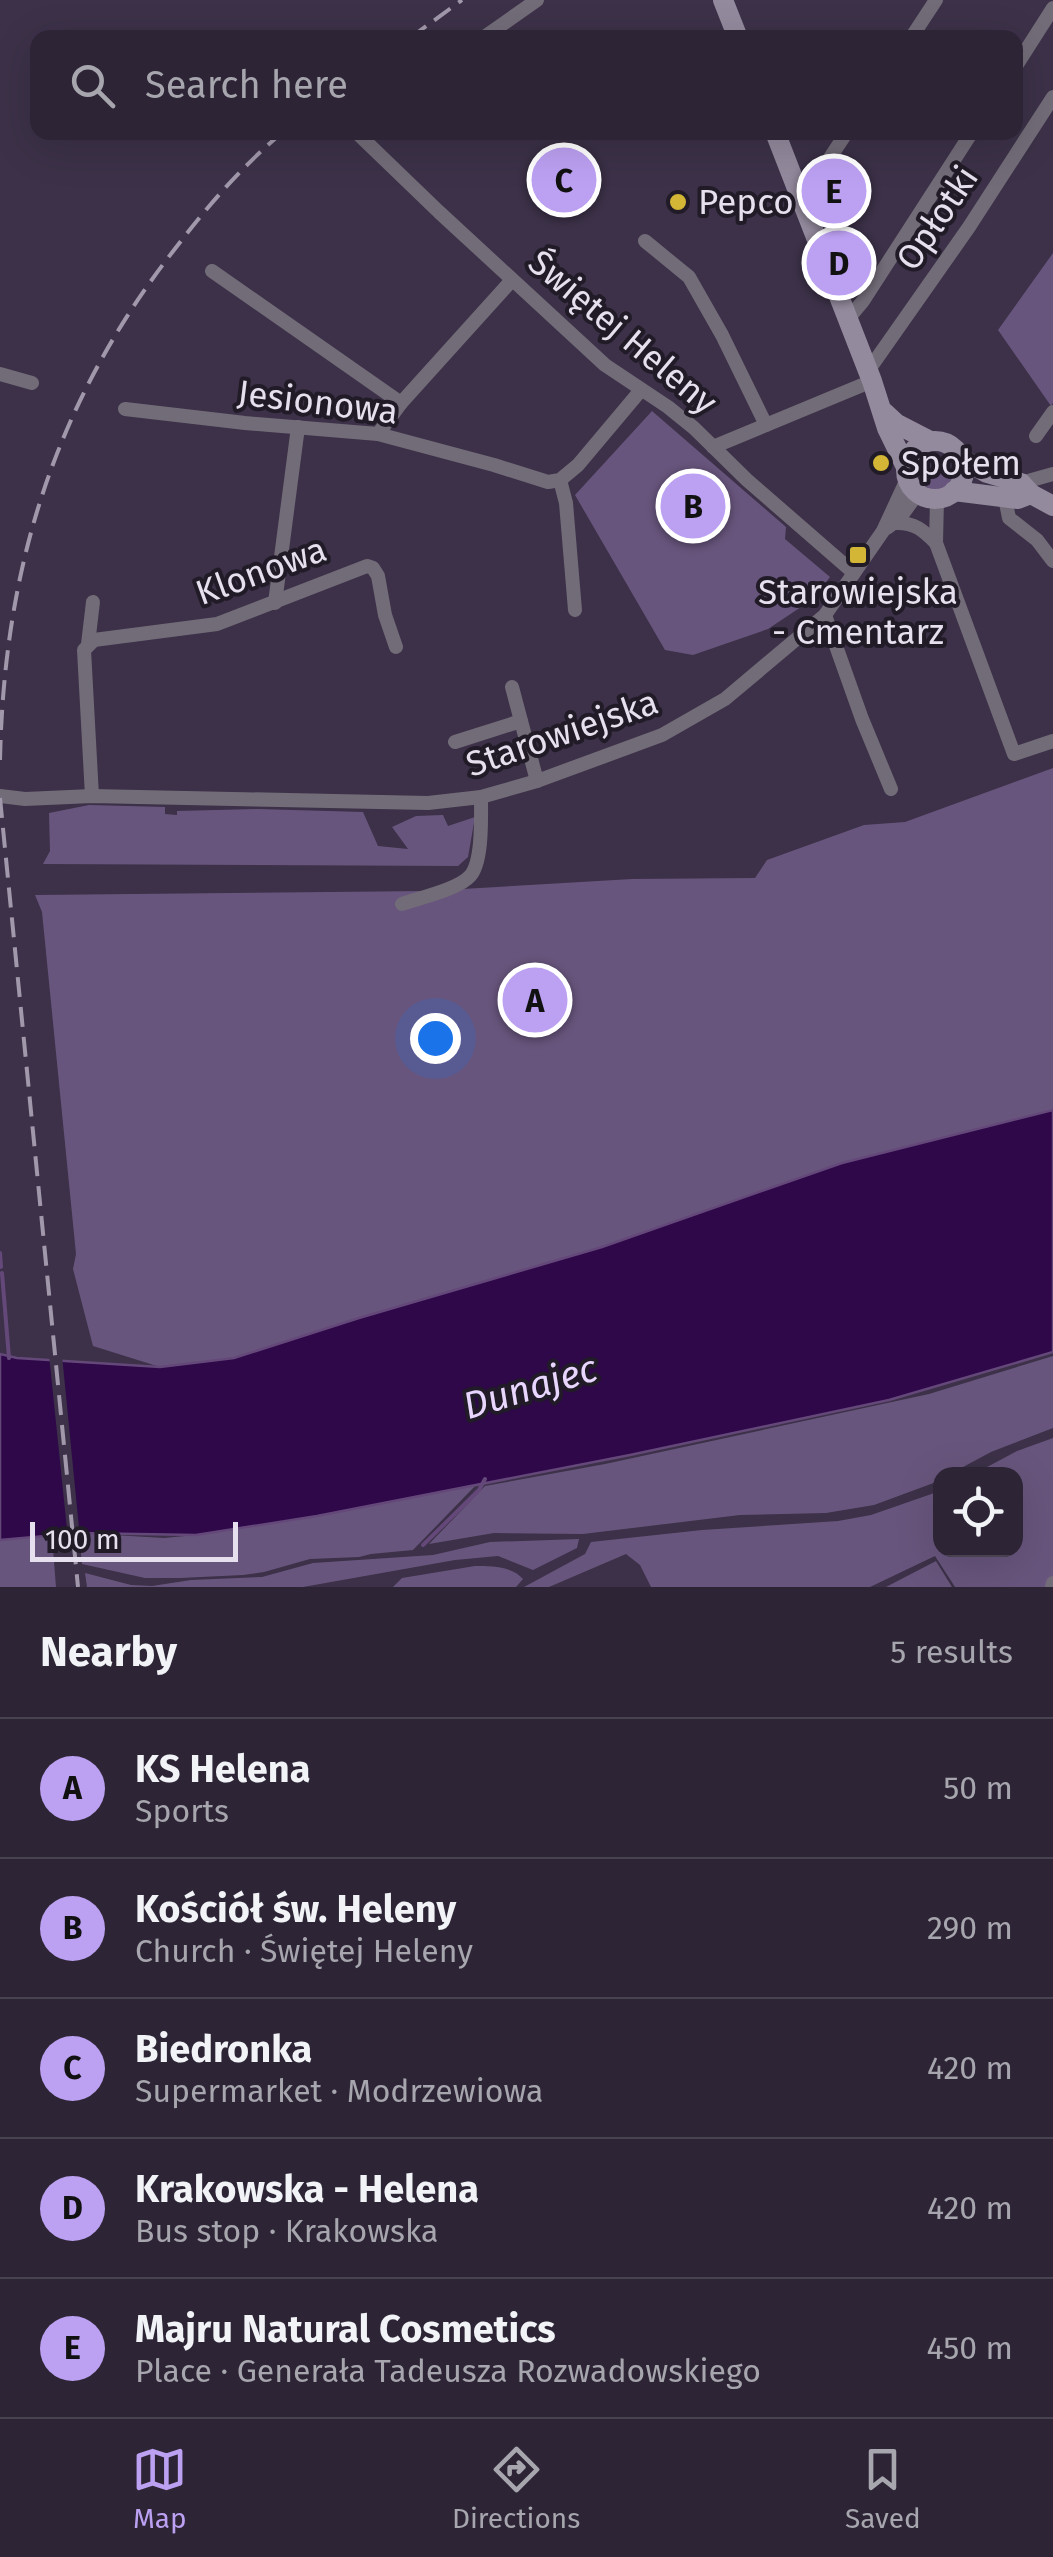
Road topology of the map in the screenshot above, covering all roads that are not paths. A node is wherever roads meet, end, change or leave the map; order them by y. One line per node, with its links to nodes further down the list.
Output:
1 (537, 0): 5 (street)
2 (723, 0): 6 (main road)
3 (936, 0): 7 (street)
4 (1053, 8): 8 (street)
5 (494, 30)
6 (735, 30)
7 (915, 30)
8 (1023, 55)
9 (1053, 97): 20 (street, Opłotki)
10 (364, 140): 17 (street, Świętej Heleny)
11 (778, 140): 14 (main road)
12 (842, 140): 14 (street)
13 (967, 140): 18 (street)
14 (802, 200): 18 (main road)
15 (645, 241): 27 (street)
16 (212, 271): 23 (street)
17 (512, 280): 22 (street, Świętej Heleny); 23 (street)
18 (848, 319): 20 (main road)
19 (0, 374): 21 (street)
20 (870, 376): 25 (main road); 27 (street)
21 (32, 383)
22 (641, 390): 32 (street, Świętej Heleny); 35 (street)
23 (401, 403): 29 (street)
24 (125, 409): 28 (street, Jesionowa)
25 (884, 412): 31 (main road); 36 (main road)
26 (1053, 412): 30 (street)
27 (766, 425): 32 (street)
28 (298, 427): 29 (street, Jesionowa); 45 (street)
29 (378, 434): 35 (street, Jesionowa)
30 (1036, 436)
31 (930, 441): 33 (main road); 36 (main road)
32 (713, 447): 43 (street, Świętej Heleny)
33 (962, 459): 36 (main road); 37 (main road)
34 (1053, 474): 37 (street)
35 (560, 480): 46 (street)
36 (925, 486): 38 (main road); 40 (street, Starowiejska); 41 (street)
37 (1026, 488): 38 (main road); 39 (main road)
38 (1005, 498): 42 (street)
39 (1053, 506)
40 (889, 527): 41 (street); 43 (street, Starowiejska)
41 (936, 543): 52 (street)
42 (1053, 561)
43 (854, 574): 47 (street, Starowiejska)
44 (92, 602): 48 (street)
45 (274, 604): 48 (street, Klonowa); 49 (street, Klonowa)
46 (574, 610)
47 (825, 614): 54 (street, Starowiejska); 55 (street)
48 (88, 644): 57 (street)
49 (396, 648)
50 (512, 688): 51 (street)
51 (521, 721): 53 (street); 54 (street)
52 (1053, 741)
53 (454, 742)
54 (537, 780): 58 (street, Starowiejska)
55 (892, 790)
56 (0, 796): 57 (street, Starowiejska)
57 (92, 796): 58 (street, Starowiejska)
58 (481, 797): 59 (street)
59 (402, 904)

